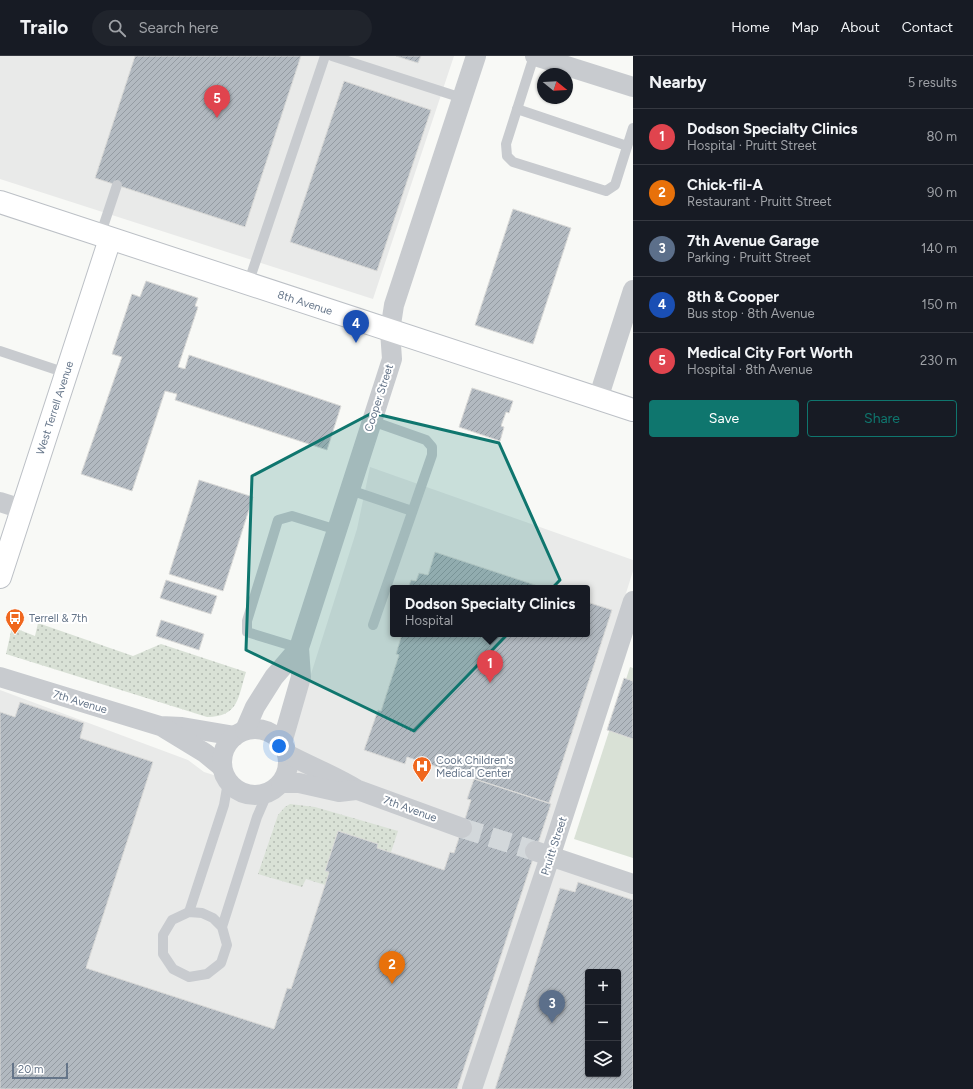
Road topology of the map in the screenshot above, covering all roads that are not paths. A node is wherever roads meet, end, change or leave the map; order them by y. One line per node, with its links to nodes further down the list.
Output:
1 (325, 56): 13 (lane)
2 (332, 56): 6 (lane)
3 (476, 56): 6 (street, Cooper Street)
4 (534, 56): 5 (street); 7 (lane)
5 (633, 87)
6 (462, 98): 15 (street, Cooper Street)
7 (517, 109): 9 (lane); 9 (lane)
8 (633, 128): 9 (lane)
9 (628, 146)
10 (117, 185): 12 (lane)
11 (0, 202): 12 (main road, 8th Avenue)
12 (105, 238): 13 (main road, 8th Avenue); 17 (main road, West Terrell Avenue)
13 (248, 284): 15 (main road, 8th Avenue)
14 (633, 290): 18 (street)
15 (390, 331): 18 (main road, 8th Avenue); 20 (street, Cooper Street)
16 (0, 351): 17 (lane)
17 (66, 373): 23 (main road, West Terrell Avenue)
18 (598, 399): 19 (main road, 8th Avenue)
19 (633, 410)
20 (372, 421): 21 (street, Cooper Street); 24 (lane)
21 (350, 490): 24 (lane); 25 (street, Cooper Street)
22 (0, 502): 23 (street)
23 (22, 509): 26 (main road, West Terrell Avenue)
24 (412, 511): 28 (lane)
25 (337, 530): 29 (street, Cooper Street); 29 (lane)
26 (0, 578)
27 (633, 601): 38 (street, Pruitt Street)
28 (373, 625)
29 (299, 648): 32 (street, Cooper Street); 33 (street, Cooper Street)
30 (0, 677): 31 (street, 7th Avenue)
31 (160, 726): 32 (street, 7th Avenue); 34 (street, 7th Avenue)
32 (240, 733): 33 (street, 7th Avenue); 34 (street)
33 (284, 748): 35 (street); 36 (street, 7th Avenue)
34 (225, 775): 35 (street, 7th Avenue); 40 (lane)
35 (274, 788): 36 (street, 7th Avenue); 41 (lane)
36 (358, 790): 37 (street, 7th Avenue)
37 (462, 828)
38 (543, 854): 39 (street); 42 (street, Pruitt Street)
39 (633, 884)
40 (189, 912): 41 (lane); 41 (lane)
41 (222, 928)
42 (473, 1087)

